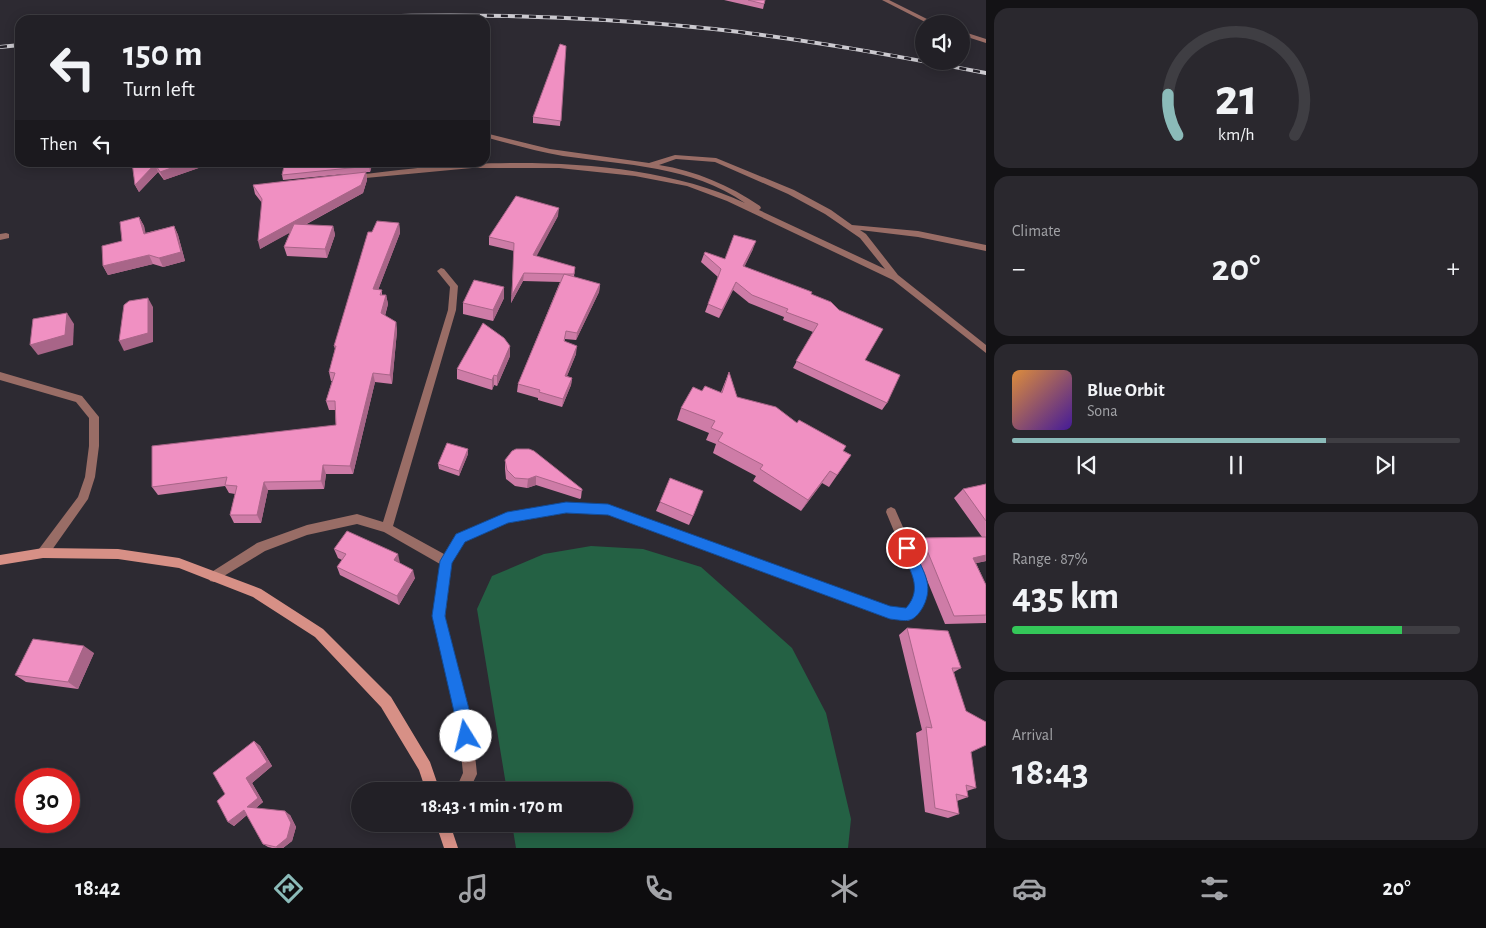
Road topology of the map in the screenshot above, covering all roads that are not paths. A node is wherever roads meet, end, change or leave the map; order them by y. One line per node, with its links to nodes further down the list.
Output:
1 (885, 0): 2 (street)
2 (916, 15)
3 (970, 36): 4 (street)
4 (986, 41)
5 (490, 136): 7 (street)
6 (490, 166): 10 (street)
7 (650, 166): 10 (street); 11 (street)
8 (461, 167): 9 (street)
9 (343, 178)
10 (767, 216): 14 (street)
11 (852, 227): 12 (street); 14 (street)
12 (986, 248)
13 (441, 271): 18 (street)
14 (896, 278): 15 (street)
15 (986, 350)
16 (0, 376): 19 (street)
17 (892, 512): 21 (street)
18 (387, 528): 21 (street); 22 (street)
19 (43, 553): 20 (street); 22 (street)
20 (0, 560)
21 (446, 561): 24 (street)
22 (214, 577): 23 (street)
23 (430, 782)
24 (466, 782)
25 (447, 832): 26 (street)
26 (451, 848)

